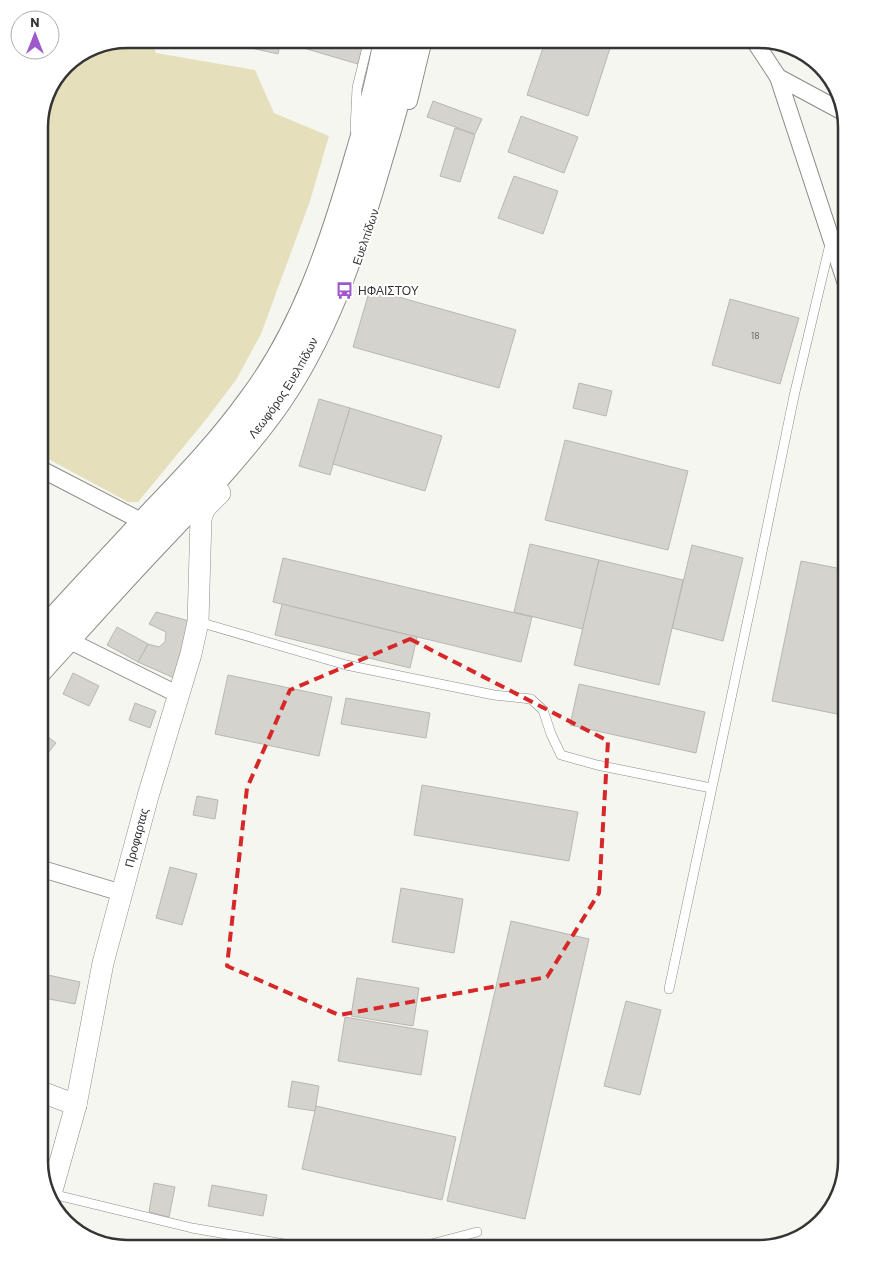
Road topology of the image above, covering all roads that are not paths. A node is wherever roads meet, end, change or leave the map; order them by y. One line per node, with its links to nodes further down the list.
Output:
1 (367, 48): 8 (lane)
2 (385, 48): 8 (main road, Λεωφόρος Ευελπίδων)
3 (408, 48): 8 (main road, Λεωφόρος Ευελπίδων)
4 (422, 48): 8 (street)
5 (759, 48): 6 (street)
6 (778, 77): 7 (street); 9 (street)
7 (836, 108)
8 (371, 176): 12 (main road, Λεωφόρος Ευελπίδων); 13 (main road, Λεωφόρος Ευελπίδων)
9 (831, 240): 10 (street); 19 (lane)
10 (838, 261)
11 (48, 473): 13 (street)
12 (216, 487): 14 (street, Προφαρτας); 16 (main road, Λεωφόρος Ευελπίδων)
13 (144, 523): 15 (main road, Λεωφόρος Ευελπίδων)
14 (198, 622): 18 (street, Προφαρτας); 19 (lane)
15 (48, 628)
16 (66, 640): 17 (main road, Λεωφόρος Ευελπίδων); 18 (street)
17 (47, 661)
18 (179, 695): 21 (street, Προφαρτας)
19 (711, 788): 22 (lane)
20 (47, 871): 21 (street)
21 (122, 894): 24 (street, Προφαρτας)
22 (668, 989)
23 (47, 1094): 24 (street)
24 (76, 1105): 25 (street, Προφαρτας)
25 (53, 1189)
26 (57, 1200): 28 (lane)
27 (477, 1232): 29 (lane)
28 (262, 1240)
29 (446, 1240)

